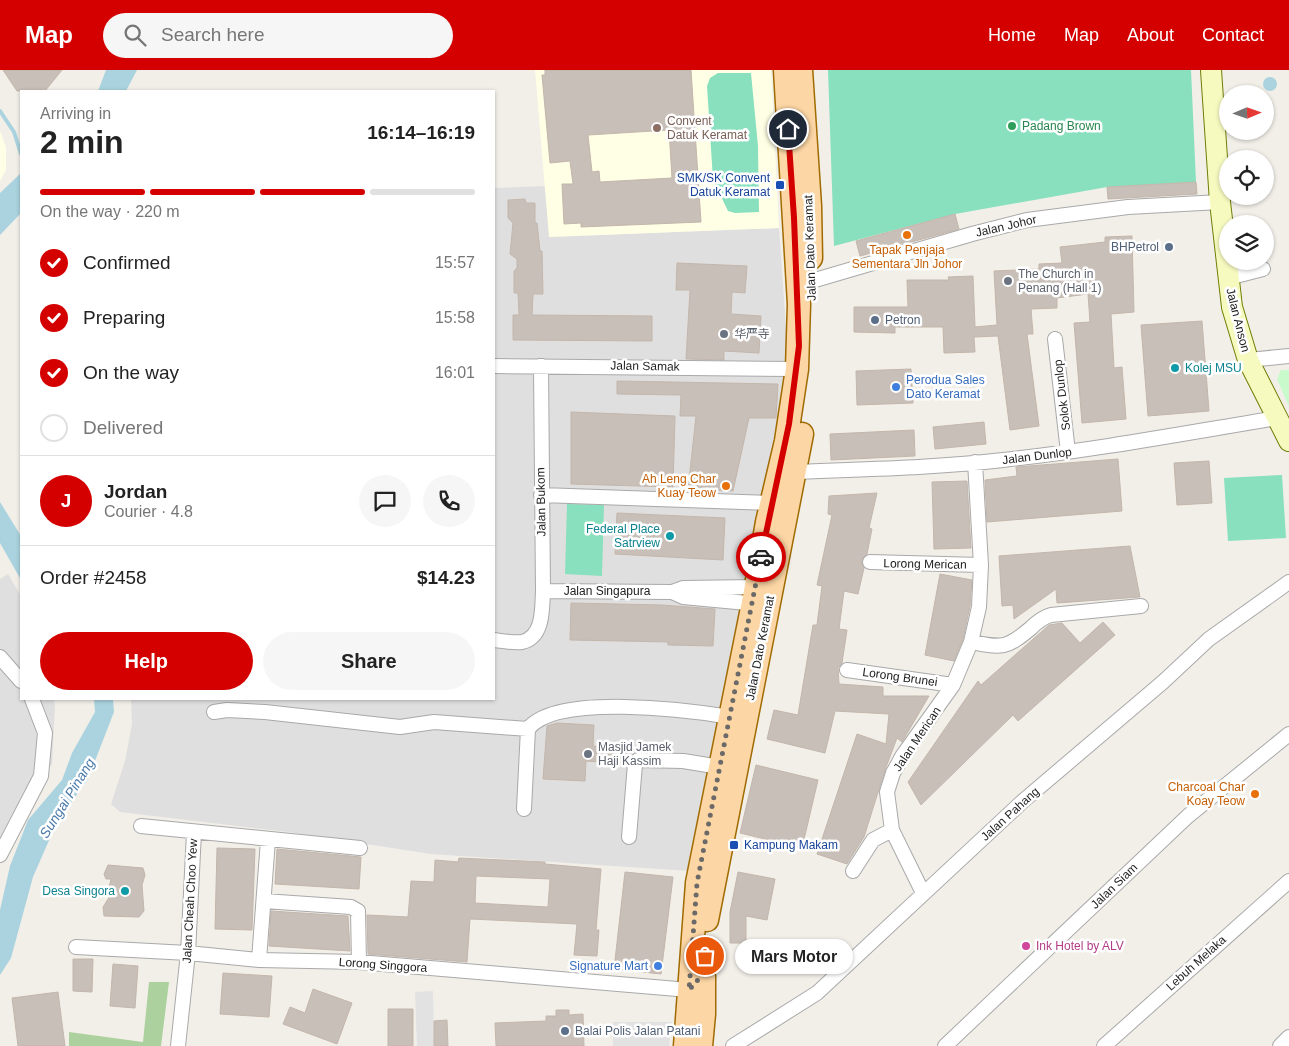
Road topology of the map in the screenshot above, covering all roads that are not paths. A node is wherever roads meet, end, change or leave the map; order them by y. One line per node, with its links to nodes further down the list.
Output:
1 (785, 70): 9 (main road, Jalan Dato Keramat)
2 (801, 70): 9 (main road, Jalan Dato Keramat)
3 (1211, 70): 4 (main road, Jalan Anson)
4 (1219, 187)
5 (1219, 202): 9 (street, Jalan Johor)
6 (1220, 205): 8 (main road, Jalan Anson)
7 (1256, 270): 8 (street)
8 (1228, 278): 12 (main road, Jalan Anson)
9 (805, 283): 15 (main road, Jalan Dato Keramat); 20 (main road, Jalan Dato Keramat)
10 (1055, 339): 18 (street, Solok Dunlop)
11 (1289, 356): 12 (street)
12 (1248, 360): 16 (main road, Jalan Anson)
13 (495, 366): 14 (street, Jalan Samak)
14 (541, 366): 15 (street, Jalan Samak); 21 (street, Jalan Bukom)
15 (797, 369): 22 (main road, Jalan Dato Keramat)
16 (1277, 418): 17 (main road, Jalan Anson); 18 (street, Jalan Dunlop)
17 (1289, 441)
18 (1068, 452): 19 (street, Jalan Dunlop)
19 (975, 462): 20 (street, Jalan Dunlop); 24 (street, Jalan Merican)
20 (795, 472): 27 (main road, Jalan Dato Keramat)
21 (541, 495): 22 (street); 26 (street, Jalan Bukom)
22 (771, 503): 27 (main road, Jalan Dato Keramat)
23 (870, 562): 24 (street, Lorong Merican)
24 (981, 565): 30 (street, Jalan Merican)
25 (1289, 582): 52 (street, Jalan Pahang)
26 (543, 591): 27 (street, Jalan Singapura); 29 (street, Jalan Bukom)
27 (759, 598): 36 (main road, Jalan Dato Keramat); 38 (main road, Jalan Dato Keramat)
28 (1134, 607): 30 (street)
29 (495, 640)
30 (971, 642): 34 (street, Jalan Merican)
31 (0, 657): 33 (street)
32 (847, 670): 34 (street, Lorong Brunei)
33 (20, 680)
34 (953, 685): 44 (street, Jalan Merican)
35 (32, 700): 49 (street)
36 (749, 703): 38 (street); 58 (main road, Jalan Dato Keramat)
37 (214, 712): 39 (street)
38 (730, 717): 39 (street); 41 (main road, Jalan Dato Keramat)
39 (528, 728): 42 (street)
40 (1289, 734): 65 (street, Jalan Siam)
41 (720, 767): 46 (street); 59 (main road, Jalan Dato Keramat)
42 (524, 808)
43 (141, 826): 45 (street)
44 (892, 830): 50 (street); 52 (street, Jalan Merican)
45 (194, 832): 47 (street, Jalan Cheah Choo Yew); 55 (street, Jalan Cheah Choo Yew)
46 (629, 837)
47 (268, 840): 48 (street, Jalan Cheah Choo Yew); 53 (street)
48 (360, 848)
49 (0, 855)
50 (852, 870)
51 (1289, 882): 66 (street, Lebuh Melaka)
52 (923, 893): 64 (street, Jalan Pahang)
53 (264, 901): 56 (street); 57 (street)
54 (76, 947): 55 (street, Lorong Singgora)
55 (188, 953): 56 (street, Lorong Singgora); 61 (street, Jalan Cheah Choo Yew)
56 (259, 960): 57 (street, Lorong Singgora)
57 (359, 962): 59 (street, Lorong Singgora)
58 (704, 973): 59 (street); 63 (main road, Jalan Dato Keramat)
59 (689, 990): 62 (main road, Jalan Dato Keramat)
60 (1289, 1037): 67 (street)
61 (178, 1046)
62 (685, 1046)
63 (701, 1046)
64 (733, 1046)
65 (945, 1046)
66 (1104, 1046)
67 (1280, 1046)

